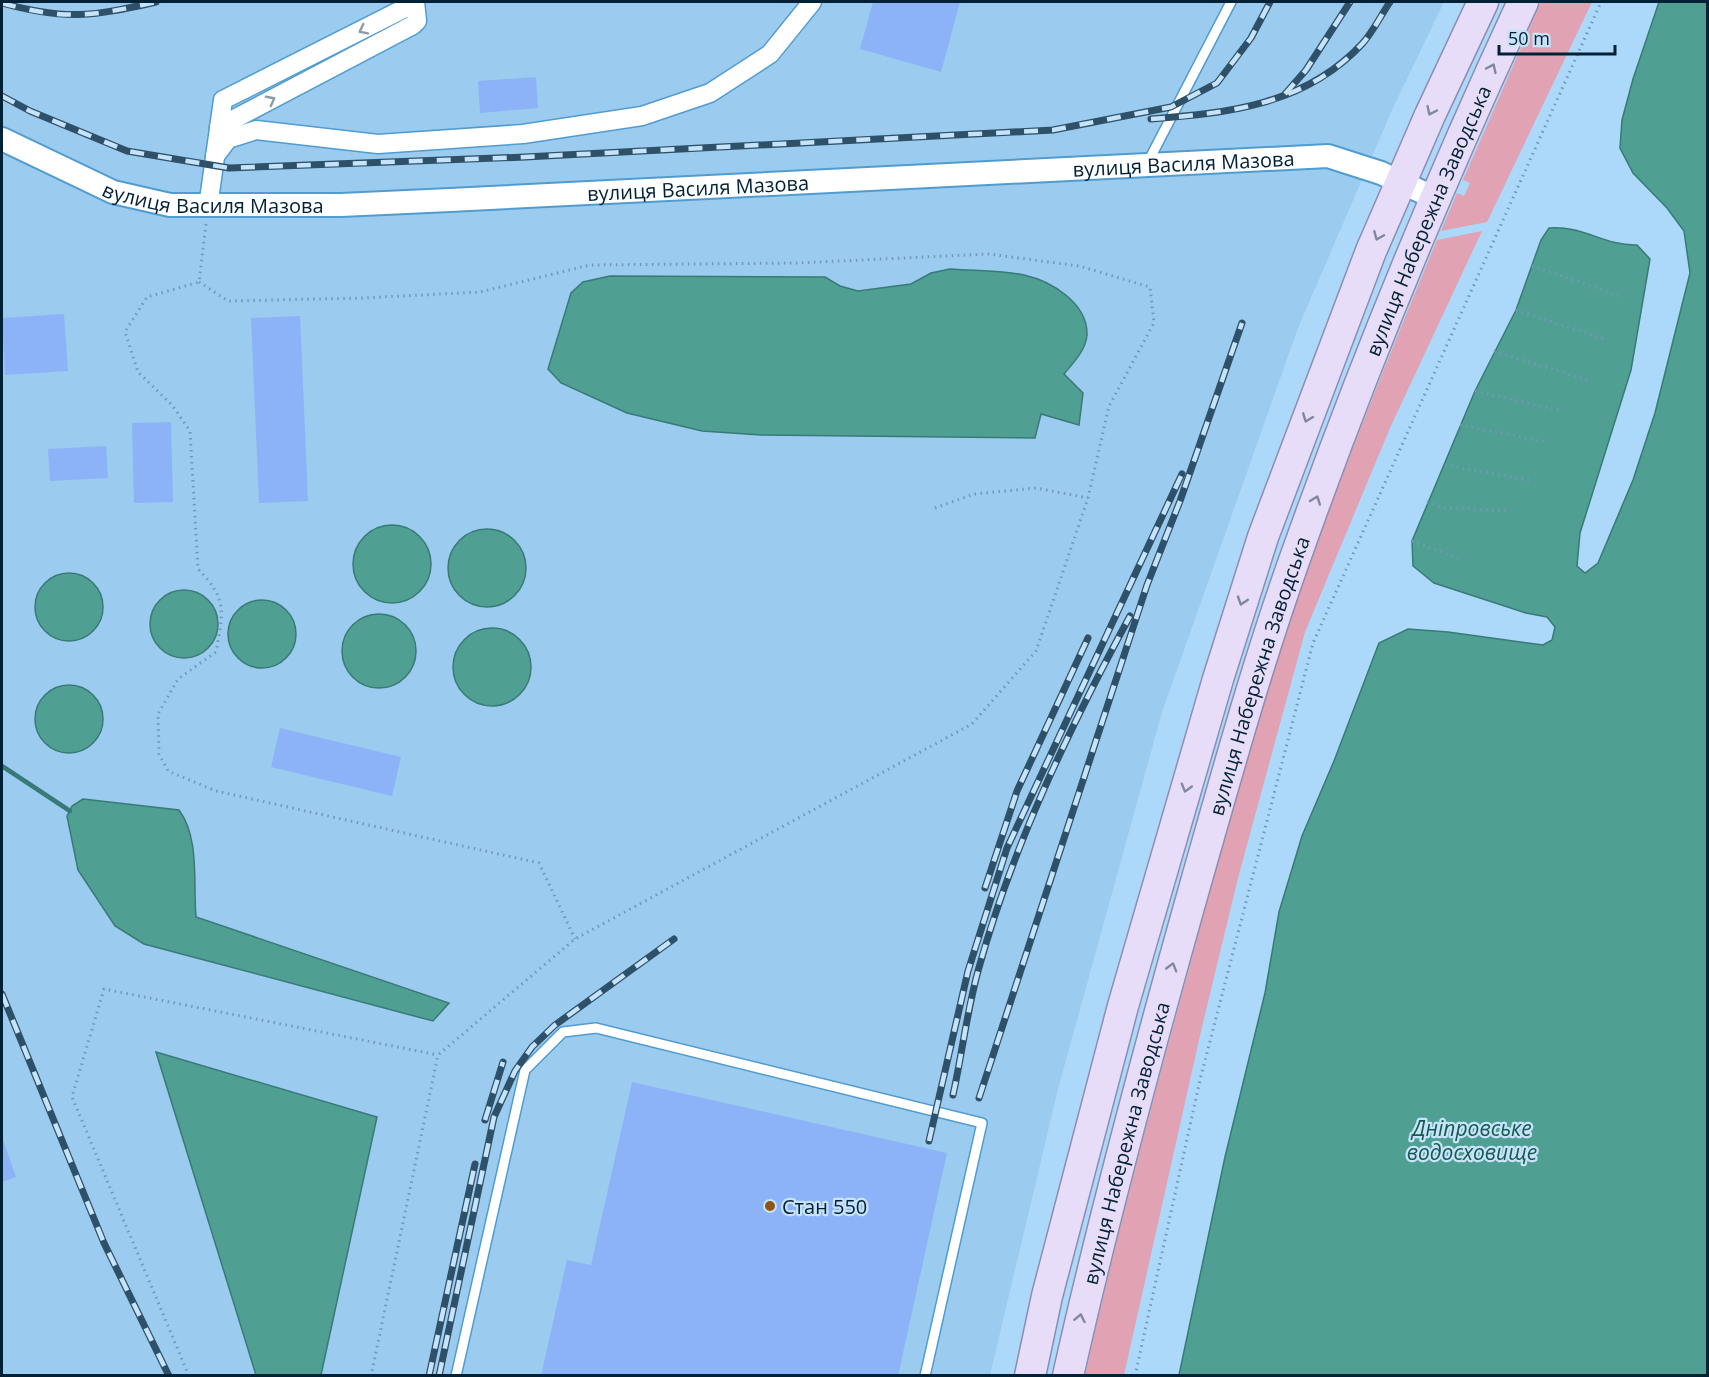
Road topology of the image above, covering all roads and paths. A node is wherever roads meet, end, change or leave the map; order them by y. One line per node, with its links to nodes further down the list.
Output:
1 (415, 2): 8 (street)
2 (812, 2): 8 (street)
3 (1230, 2): 9 (lane)
4 (1483, 2): 10 (main road, вулиця Набережна Заводська, one-way to 10)
5 (1523, 2): 11 (main road, вулиця Набережна Заводська, one-way to 5)
6 (1601, 2): 40 (path)
7 (2, 139): 12 (street, вулиця Василя Мазова)
8 (215, 156): 12 (street)
9 (1147, 165): 10 (street, вулиця Василя Мазова); 12 (street, вулиця Василя Мазова)
10 (1401, 182): 11 (street, вулиця Василя Мазова); 38 (main road, вулиця Набережна Заводська, one-way to 38)
11 (1435, 198): 39 (main road, вулиця Набережна Заводська, one-way to 11)
12 (208, 207): 14 (path)
13 (1532, 266): 15 (path)
14 (199, 282): 26 (path); 32 (path)
15 (1623, 297)
16 (1516, 310): 17 (path)
17 (1604, 339)
18 (1494, 351): 19 (path)
19 (1587, 380)
20 (1475, 391): 21 (path)
21 (1560, 410)
22 (1460, 425): 23 (path)
23 (1545, 442)
24 (1445, 465): 25 (path)
25 (1533, 482)
26 (1088, 498): 28 (path); 32 (path)
27 (1427, 502): 29 (path)
28 (935, 508)
29 (1504, 511)
30 (1412, 541): 31 (path)
31 (1460, 559)
32 (575, 939): 33 (path)
33 (438, 1055): 34 (path); 35 (path)
34 (189, 1376)
35 (370, 1376)
36 (456, 1376): 37 (lane)
37 (925, 1376)
38 (1030, 1376)
39 (1068, 1376)
40 (1135, 1376)

